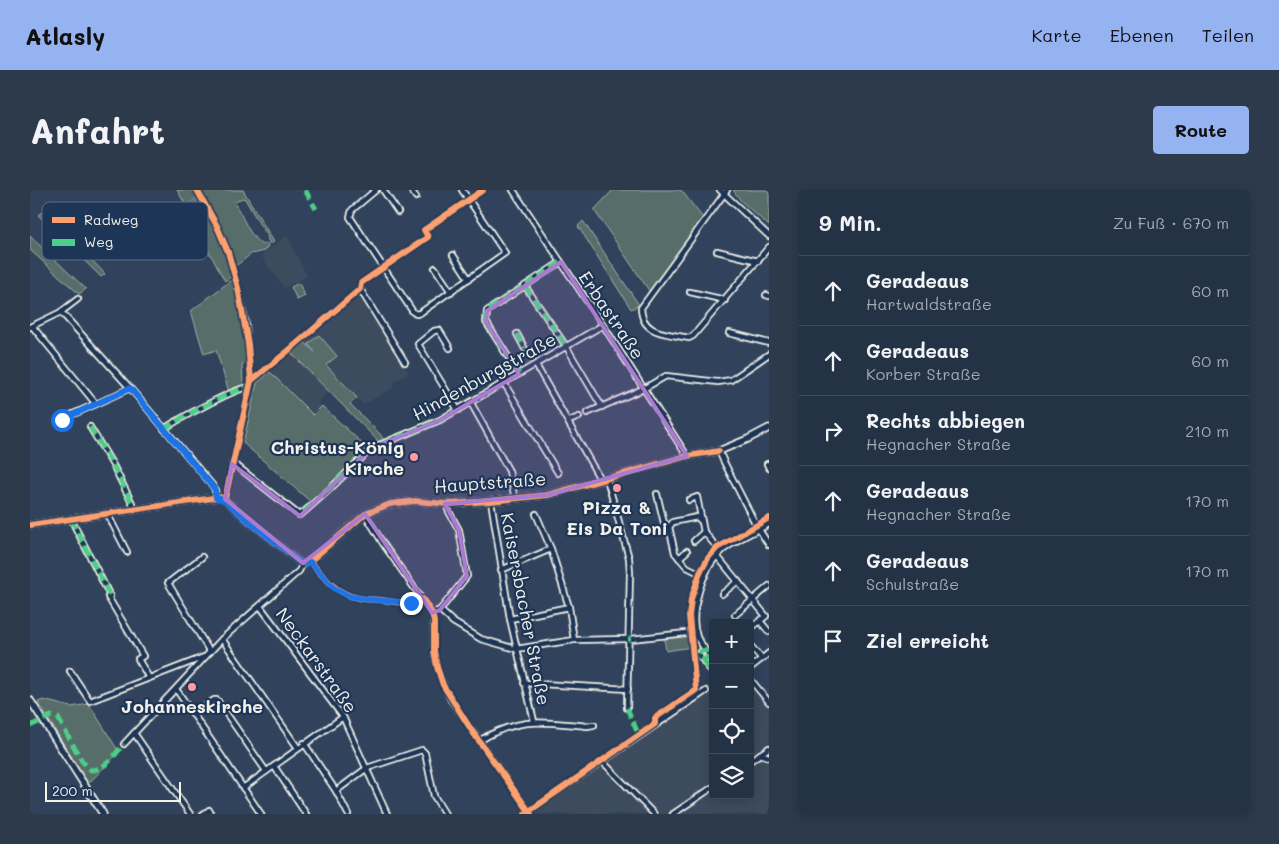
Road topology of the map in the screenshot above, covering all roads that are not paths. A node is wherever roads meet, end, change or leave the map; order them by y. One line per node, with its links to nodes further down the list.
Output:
1 (376, 190): 17 (street)
2 (383, 190): 10 (street)
3 (411, 190): 8 (street)
4 (462, 190): 9 (street)
5 (483, 190): 9 (street)
6 (513, 190): 16 (street, Erbastraße)
7 (724, 191): 11 (street); 26 (street)
8 (416, 197)
9 (469, 200): 17 (street); 20 (street)
10 (398, 212)
11 (769, 236)
12 (769, 247): 15 (street)
13 (717, 251): 15 (street)
14 (453, 255): 20 (street)
15 (758, 261): 26 (street)
16 (561, 262): 21 (street); 28 (street, Erbastraße)
17 (384, 267): 22 (street); 23 (street)
18 (435, 268): 23 (street)
19 (235, 277): 40 (street)
20 (469, 279): 23 (street)
21 (525, 286): 33 (street); 39 (street)
22 (360, 289): 37 (street); 40 (street)
23 (451, 292)
24 (690, 292): 26 (street)
25 (78, 299): 27 (street)
26 (725, 300)
27 (61, 312): 29 (street); 43 (street)
28 (603, 325): 33 (street, Hindenburgstraße); 44 (street, Erbastraße)
29 (31, 327): 46 (street)
30 (517, 334): 35 (street)
31 (729, 334): 32 (street)
32 (769, 344)
33 (566, 346): 38 (street, Hindenburgstraße); 47 (street)
34 (450, 348): 48 (street)
35 (525, 349)
36 (769, 354): 44 (street)
37 (405, 362)
38 (536, 365): 39 (street, Hindenburgstraße); 52 (street)
39 (519, 374): 41 (street, Hindenburgstraße)
40 (251, 381): 42 (street)
41 (504, 383): 45 (street, Hindenburgstraße); 59 (street)
42 (249, 387): 55 (street); 58 (street)
43 (130, 388): 46 (street); 55 (street)
44 (645, 388): 47 (street); 57 (street, Erbastraße)
45 (470, 403): 48 (street, Hindenburgstraße); 65 (street)
46 (96, 404): 51 (street)
47 (602, 407): 49 (street)
48 (458, 410): 58 (street, Hindenburgstraße)
49 (587, 413)
50 (579, 417): 52 (street)
51 (62, 420)
52 (569, 422): 60 (street)
53 (90, 427): 70 (street)
54 (769, 428): 56 (street, Hauptstraße)
55 (164, 429): 62 (street)
56 (720, 451): 57 (street, Hauptstraße); 79 (street)
57 (687, 456): 60 (street, Hauptstraße)
58 (232, 464): 61 (street)
59 (558, 473)
60 (604, 480): 65 (street, Hauptstraße); 109 (street)
61 (227, 488): 62 (street); 66 (street)
62 (215, 490): 64 (street)
63 (657, 494): 78 (street)
64 (216, 498): 66 (street); 70 (street)
65 (515, 499): 68 (street, Hauptstraße)
66 (225, 500): 90 (street)
67 (689, 500): 75 (street)
68 (491, 501): 69 (street, Hauptstraße); 91 (street, Kaisersbacher Straße)
69 (447, 504): 72 (street, Hauptstraße); 100 (street)
70 (135, 509): 71 (street)
71 (107, 514): 74 (street); 85 (street)
72 (365, 514): 89 (street, Hauptstraße); 96 (street)
73 (536, 514): 83 (street)
74 (71, 519): 77 (street); 123 (street)
75 (702, 522): 78 (street); 80 (street)
76 (769, 524): 79 (street)
77 (30, 525)
78 (669, 528): 88 (street)
79 (759, 529): 82 (street); 86 (street)
80 (704, 532): 81 (street); 86 (street)
81 (694, 541)
82 (769, 545)
83 (551, 549): 91 (street); 99 (street)
84 (687, 551): 88 (street)
85 (126, 552)
86 (719, 554): 92 (street); 93 (street)
87 (202, 557): 116 (street)
88 (679, 558): 92 (street)
89 (310, 562): 90 (street); 96 (street)
90 (303, 563): 98 (street)
91 (501, 570): 103 (street, Kaisersbacher Straße)
92 (705, 576): 106 (street)
93 (738, 582): 95 (street); 97 (street)
94 (769, 586): 97 (street)
95 (722, 594)
96 (423, 599): 101 (street)
97 (753, 599): 102 (street); 104 (street)
98 (260, 606): 108 (street); 133 (street, Neckarstraße)
99 (569, 607): 103 (street); 110 (street)
100 (440, 610): 101 (street); 111 (street)
101 (432, 613): 137 (street)
102 (735, 615)
103 (510, 619): 111 (street, Kaisersbacher Straße)
104 (760, 621): 105 (street); 107 (street)
105 (754, 626)
106 (696, 632): 109 (street); 113 (street)
107 (769, 632)
108 (222, 639): 116 (street); 140 (street)
109 (630, 639): 110 (street); 127 (street)
110 (574, 640): 111 (street)
111 (516, 649): 124 (street, Kaisersbacher Straße)
112 (754, 649): 118 (street)
113 (705, 650): 114 (street); 119 (street)
114 (709, 653)
115 (769, 653): 118 (street)
116 (208, 654): 123 (street); 126 (street)
117 (709, 656): 119 (street)
118 (762, 659): 120 (street)
119 (704, 660): 121 (street)
120 (754, 665)
121 (709, 667)
122 (70, 671): 123 (street)
123 (149, 678)
124 (524, 683): 127 (street); 134 (street, Kaisersbacher Straße)
125 (754, 684): 130 (street)
126 (176, 689): 132 (street); 136 (street)
127 (628, 689): 131 (street)
128 (706, 690): 145 (street)
129 (30, 700): 153 (street)
130 (769, 702)
131 (627, 708)
132 (193, 714): 148 (street); 149 (street)
133 (343, 717): 138 (street); 147 (street, Neckarstraße)
134 (534, 721): 135 (street); 137 (street)
135 (594, 724)
136 (134, 733): 139 (street); 154 (street)
137 (479, 741): 152 (street)
138 (304, 743): 140 (street); 151 (street)
139 (124, 744)
140 (298, 748): 146 (street)
141 (769, 748): 142 (street)
142 (760, 754): 143 (street); 144 (street)
143 (769, 757)
144 (754, 758)
145 (602, 762): 152 (street); 162 (street)
146 (274, 766): 148 (street); 158 (street)
147 (367, 768): 151 (street); 160 (street, Neckarstraße); 161 (street)
148 (266, 772): 149 (street)
149 (243, 788): 157 (street)
150 (709, 790): 163 (street)
151 (336, 791): 159 (street)
152 (528, 813)
153 (103, 814)
154 (190, 814)
155 (203, 814): 156 (street)
156 (211, 814)
157 (261, 814)
158 (306, 814)
159 (348, 814)
160 (387, 814)
161 (445, 814)
162 (654, 814)
163 (673, 814)

